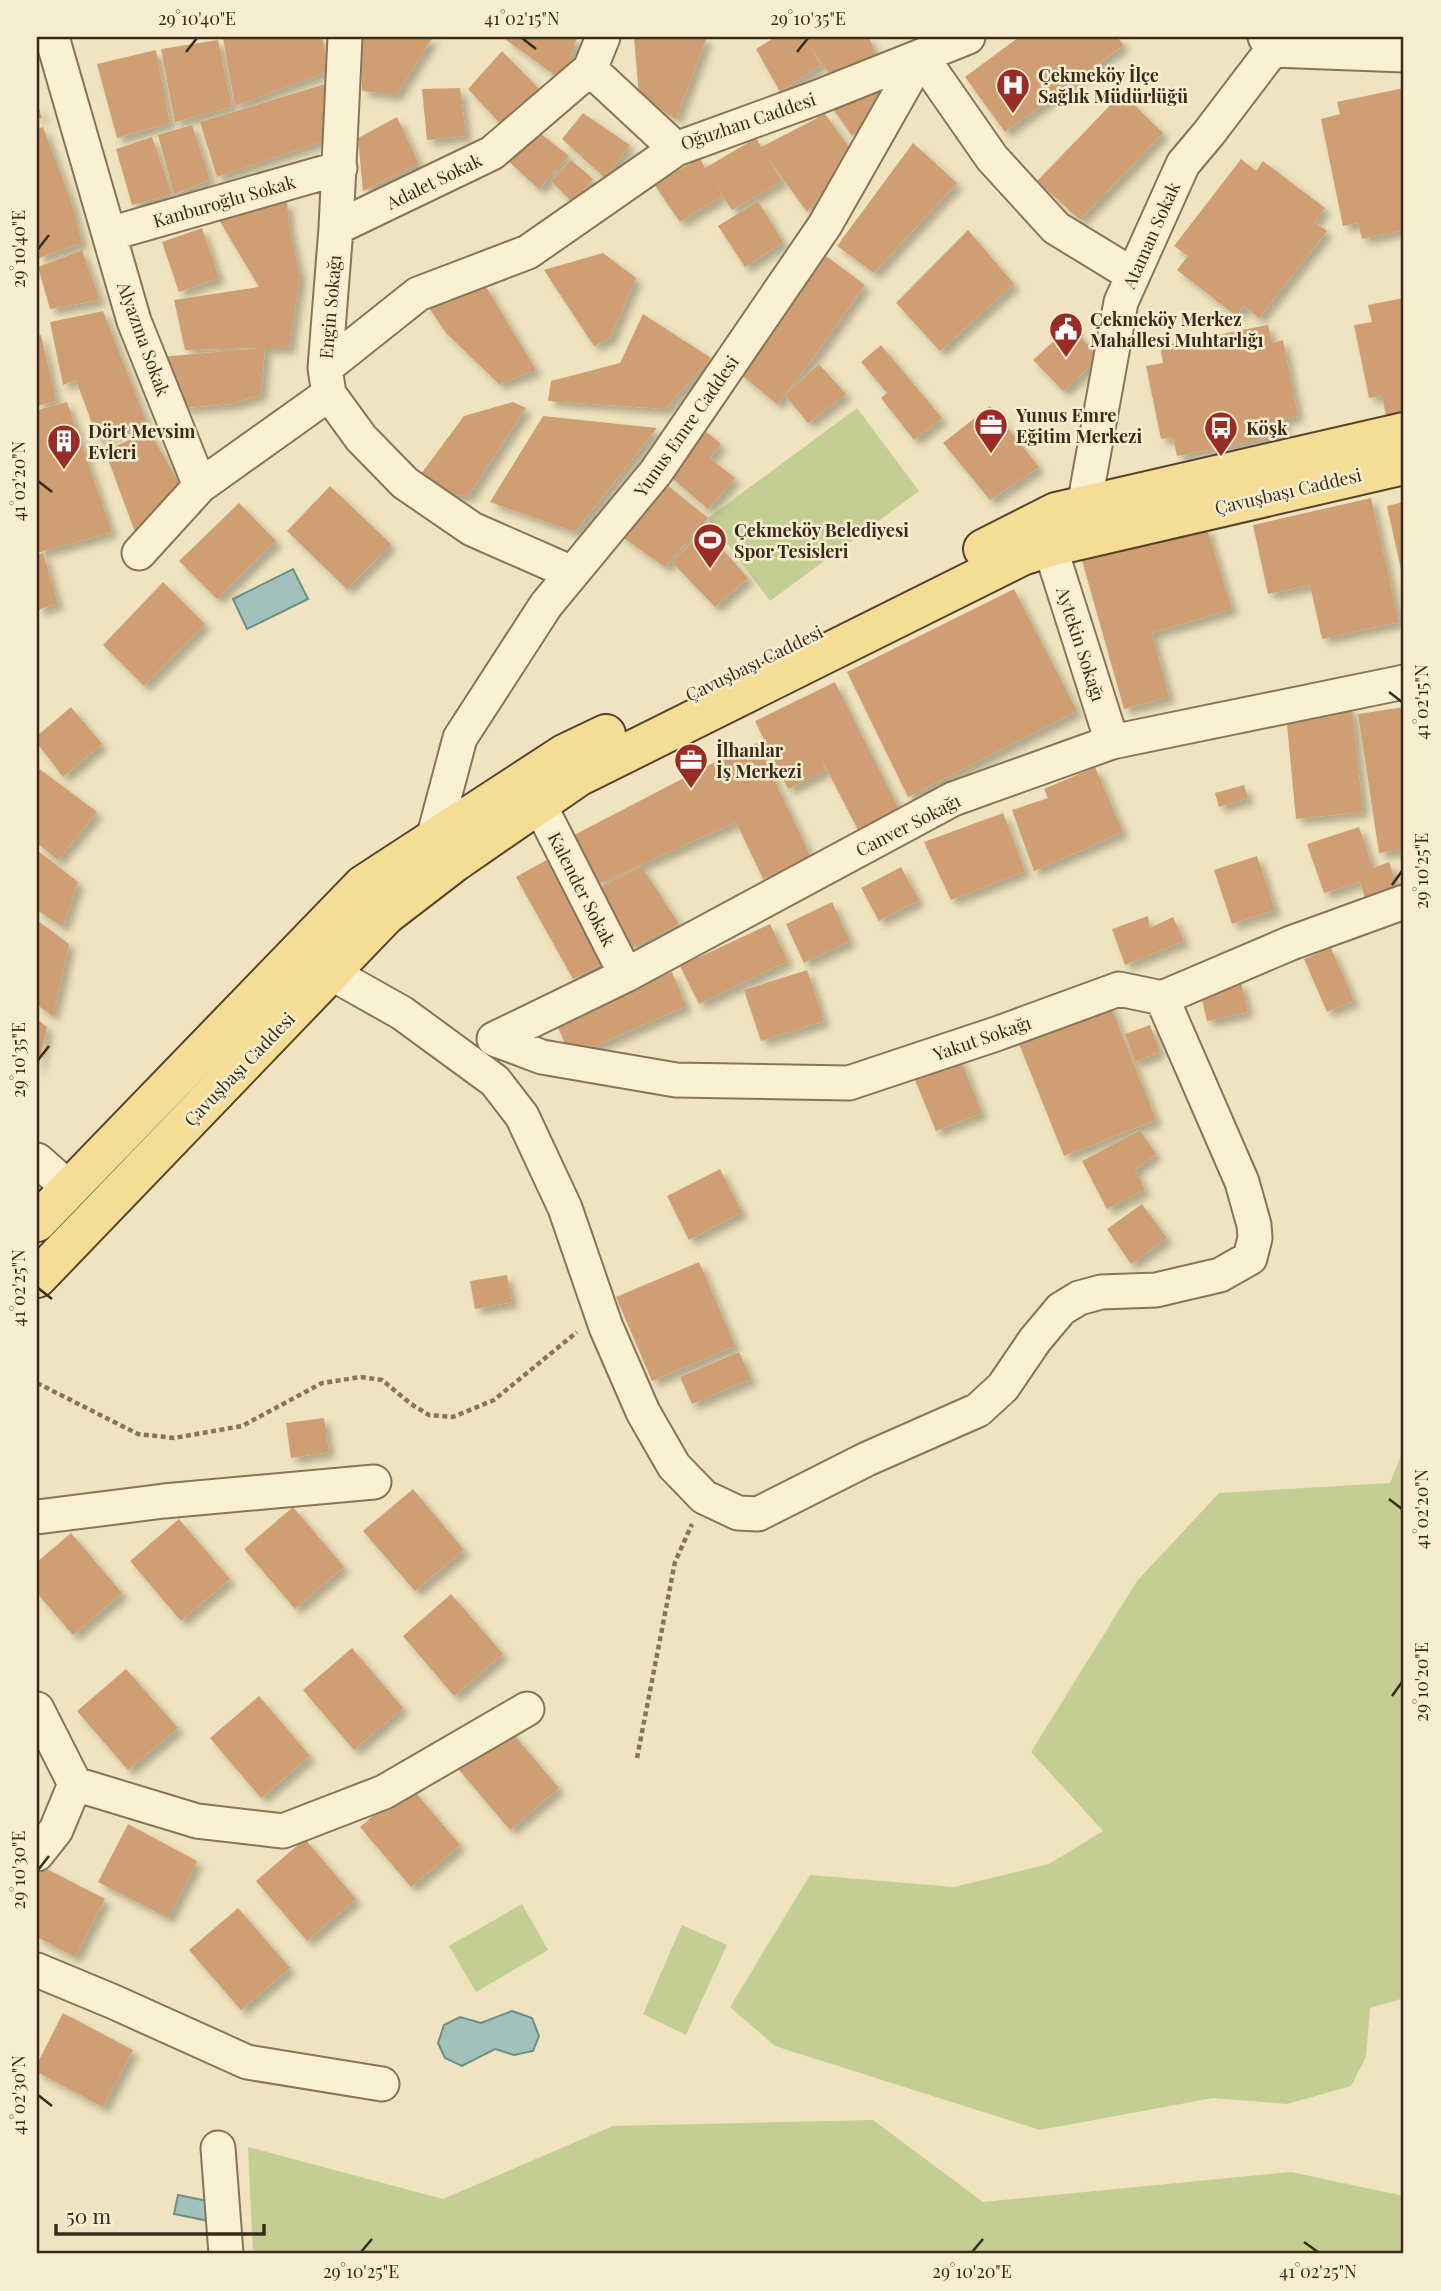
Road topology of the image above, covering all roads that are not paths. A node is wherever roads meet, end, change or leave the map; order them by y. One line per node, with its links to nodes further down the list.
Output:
1 (52, 37): 12 (street, Alyazma Sokak)
2 (345, 37): 10 (street, Engin Sokağı)
3 (603, 37): 8 (street)
4 (968, 37): 7 (street)
5 (1274, 41): 6 (street); 13 (street, Ataman Sokak)
6 (1404, 55)
7 (921, 56): 9 (street, Oğuzhan Caddesi); 13 (street); 21 (street, Yunus Emre Caddesi)
8 (590, 69): 9 (street, Oğuzhan Caddesi); 11 (street, Adalet Sokak)
9 (676, 149): 14 (street)
10 (340, 168): 11 (street, Engin Sokağı); 12 (street, Kanburoğlu Sokak)
11 (336, 228): 14 (street, Engin Sokağı)
12 (109, 234): 17 (street, Alyazma Sokak)
13 (1133, 275): 18 (street, Ataman Sokak)
14 (327, 381): 17 (street); 21 (street)
15 (1404, 432): 18 (main road, Çavuşbaşı Caddesi)
16 (1404, 465): 19 (main road, Çavuşbaşı Caddesi)
17 (200, 486): 20 (street)
18 (1084, 506): 19 (street); 25 (main road, Çavuşbaşı Caddesi)
19 (1050, 547): 23 (street, Aytekin Sokağı); 24 (main road, Çavuşbaşı Caddesi)
20 (139, 553)
21 (572, 573): 25 (street, Yunus Emre Caddesi)
22 (1404, 682): 23 (street, Canver Sokağı)
23 (1112, 742): 28 (street, Canver Sokağı)
24 (539, 804): 25 (main road, Çavuşbaşı Caddesi); 28 (street, Kalender Sokak)
25 (440, 853): 27 (main road, Çavuşbaşı Caddesi); 33 (main road, Çavuşbaşı Caddesi)
26 (1404, 902): 29 (street)
27 (331, 973): 30 (street); 35 (main road, Çavuşbaşı Caddesi)
28 (626, 975): 31 (street, Canver Sokağı)
29 (1162, 998): 30 (street); 31 (street, Yakut Sokağı)
30 (432, 1035): 31 (street)
31 (494, 1039)
32 (37, 1160): 33 (street)
33 (70, 1189): 34 (main road, Çavuşbaşı Caddesi)
34 (37, 1222)
35 (37, 1278)
36 (374, 1482): 37 (street)
37 (37, 1517)
38 (37, 1709): 40 (street)
39 (527, 1709): 40 (street)
40 (75, 1784): 41 (street)
41 (37, 1854)
42 (37, 1970): 43 (street)
43 (382, 2084)
44 (218, 2148): 45 (street)
45 (226, 2254)

